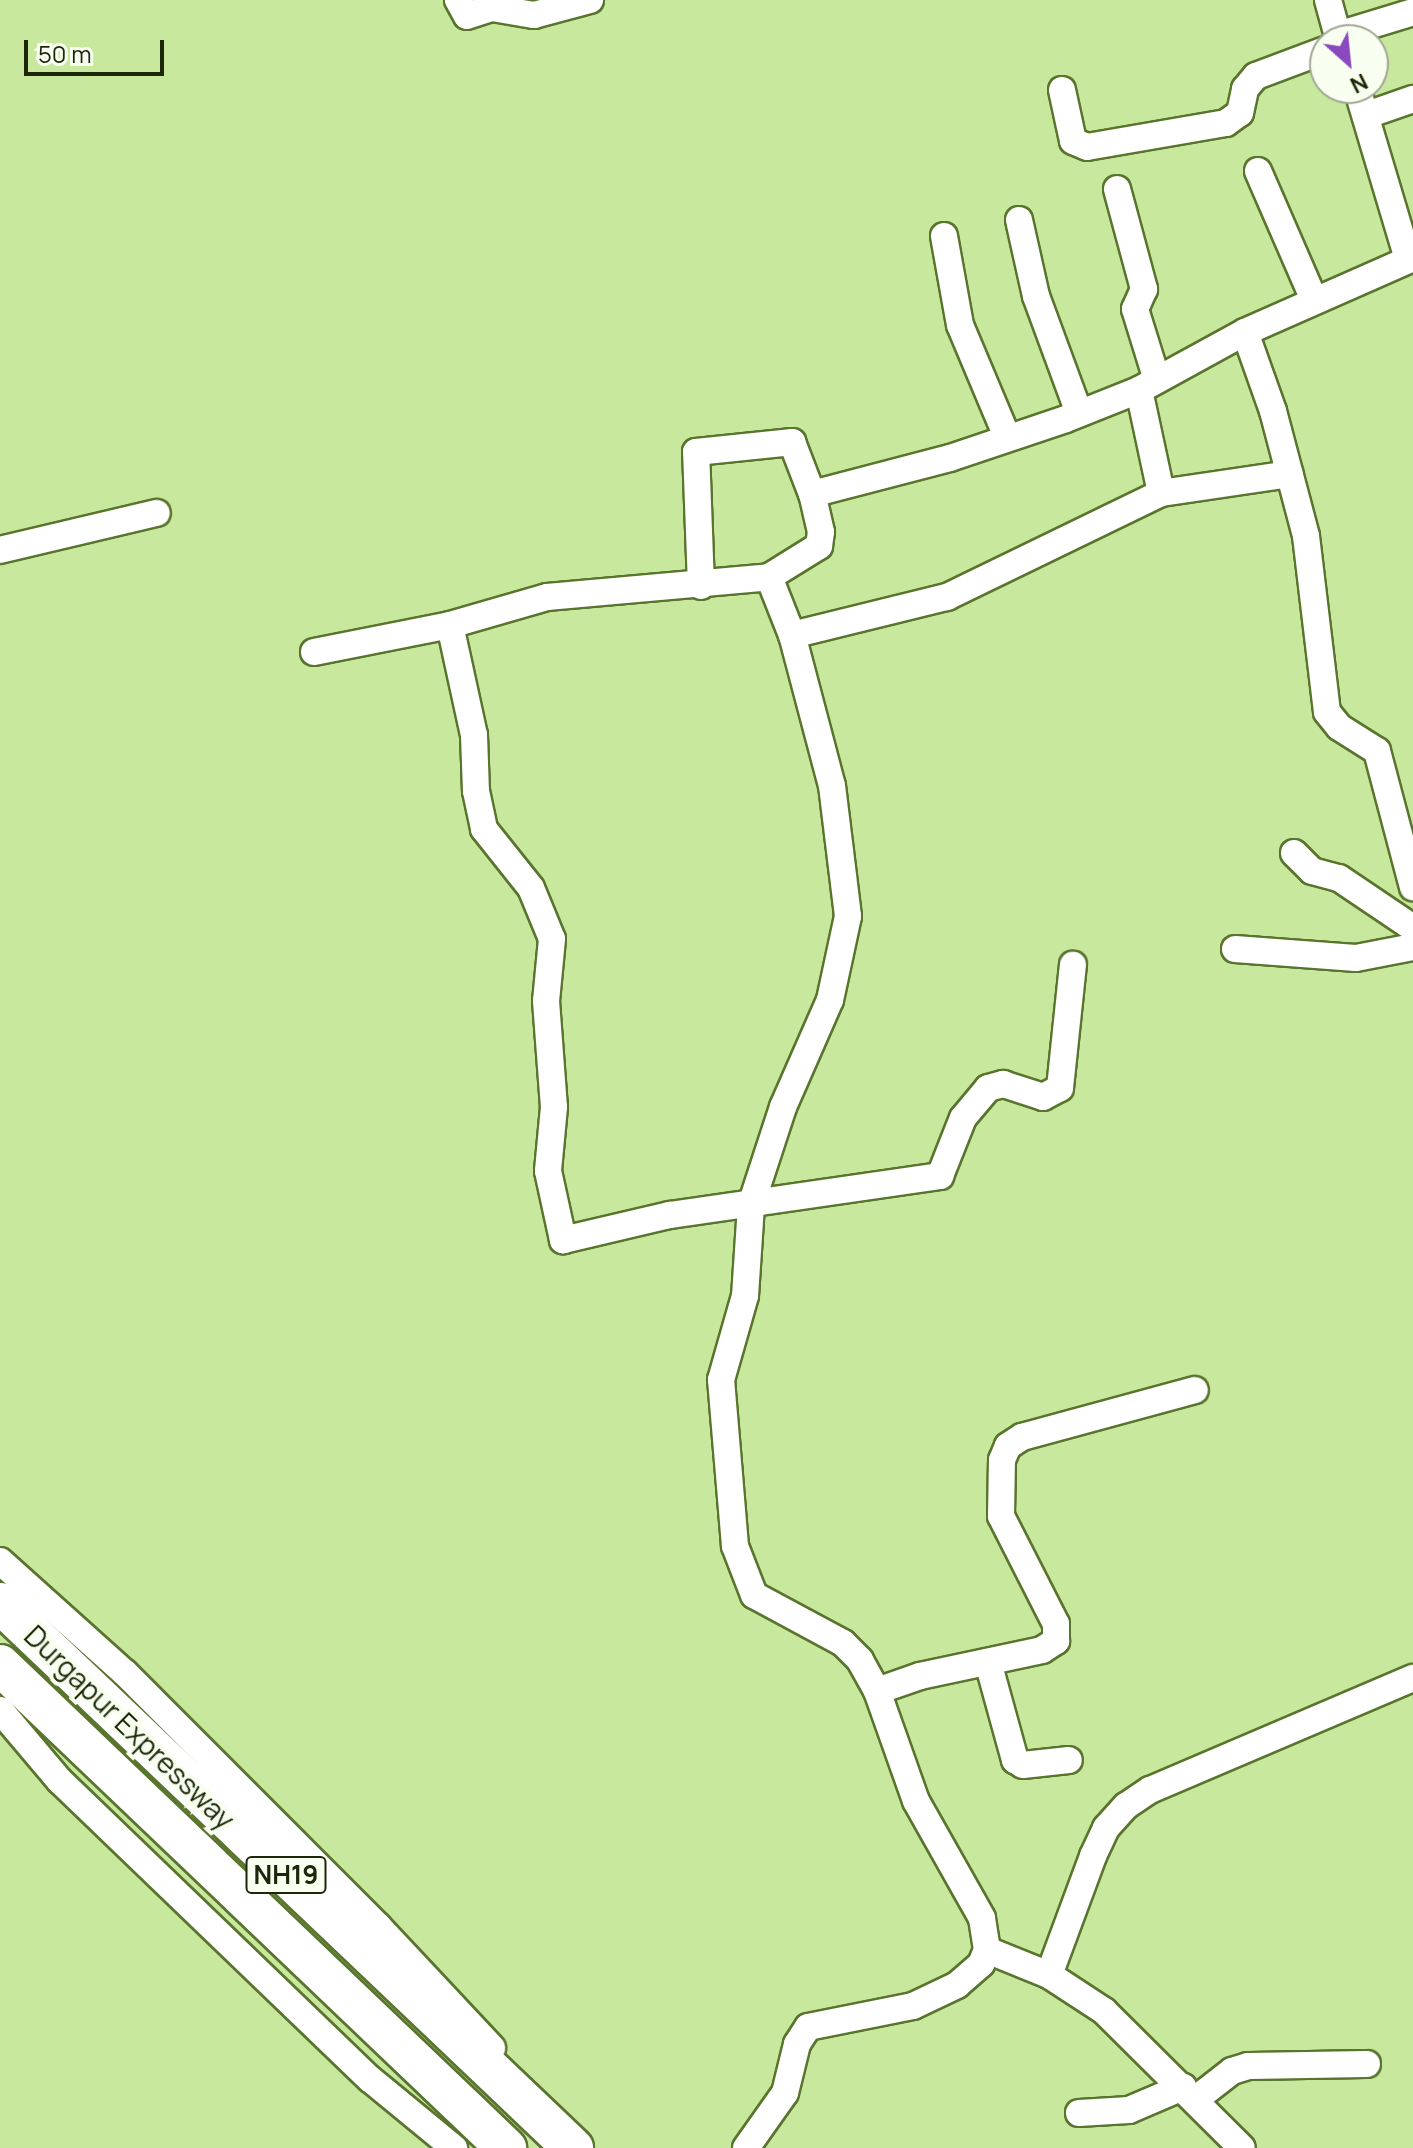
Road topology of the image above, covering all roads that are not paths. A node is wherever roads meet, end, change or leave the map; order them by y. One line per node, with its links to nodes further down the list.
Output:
1 (458, 0): 2 (street)
2 (590, 0)
3 (1328, 0): 5 (street)
4 (1413, 12): 6 (street)
5 (1331, 24)
6 (1381, 24)
7 (1309, 53): 8 (street)
8 (1062, 90)
9 (1413, 99): 11 (street)
10 (1363, 104): 11 (street)
11 (1367, 115): 16 (street)
12 (1258, 171): 17 (street)
13 (1117, 189): 19 (street)
14 (1019, 220): 20 (street)
15 (944, 236): 21 (street)
16 (1411, 258): 17 (street)
17 (1314, 300): 18 (street)
18 (1245, 332): 19 (street); 22 (street)
19 (1148, 385): 20 (street); 23 (street)
20 (1079, 413): 21 (street)
21 (1007, 437): 24 (street)
22 (1290, 474): 23 (street); 33 (street)
23 (1161, 493): 30 (street)
24 (812, 494): 27 (street); 28 (street)
25 (157, 513): 26 (street)
26 (0, 550)
27 (769, 577): 28 (street); 30 (street)
28 (701, 586): 29 (street)
29 (450, 625): 31 (street); 38 (street)
30 (792, 635): 38 (street)
31 (314, 652)
32 (1294, 853): 34 (street)
33 (1413, 887)
34 (1413, 928)
35 (1413, 947): 36 (street)
36 (1235, 949)
37 (1073, 965): 38 (street)
38 (751, 1205): 45 (street)
39 (1195, 1390): 42 (street)
40 (0, 1561): 55 (street)
41 (0, 1603): 55 (highway, Durgapur Expressway / NH19)
42 (988, 1662): 45 (street); 47 (street)
43 (0, 1665): 54 (highway, Durgapur Expressway / NH19)
44 (1411, 1685): 49 (street)
45 (877, 1691): 48 (street)
46 (0, 1710): 53 (street)
47 (1069, 1760)
48 (987, 1950): 49 (street); 56 (street)
49 (1049, 1975): 51 (street)
50 (1367, 2064): 51 (street)
51 (1190, 2093): 52 (street); 57 (street)
52 (1079, 2113)
53 (454, 2148)
54 (506, 2148)
55 (575, 2148)
56 (746, 2148)
57 (1242, 2148)

